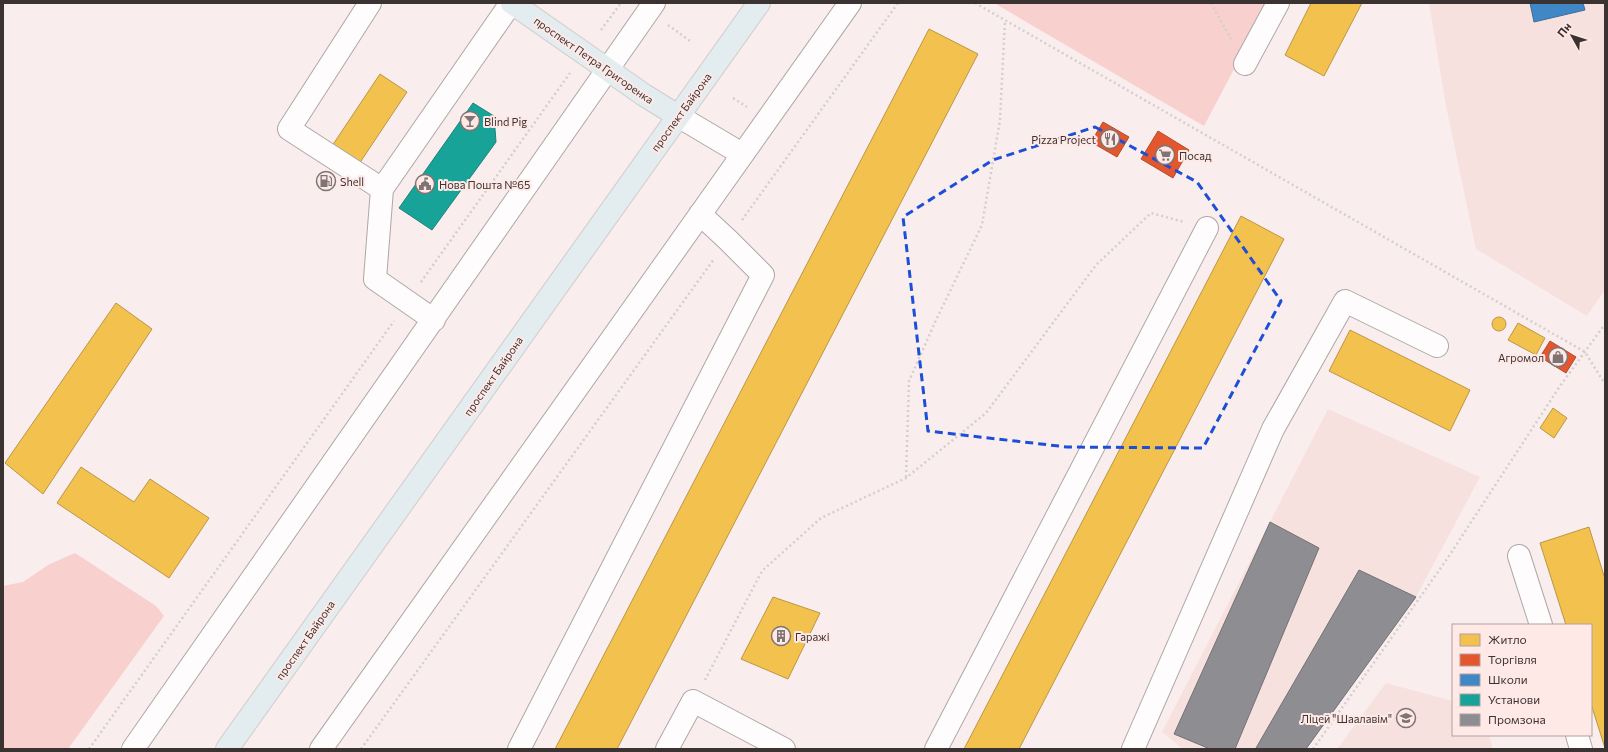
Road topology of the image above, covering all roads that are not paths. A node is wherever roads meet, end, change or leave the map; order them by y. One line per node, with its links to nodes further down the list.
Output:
1 (370, 3): 11 (lane)
2 (512, 3): 8 (main road, проспект Петра Григоренка); 11 (lane)
3 (654, 3): 8 (lane)
4 (759, 3): 9 (main road, проспект Байрона)
5 (850, 3): 10 (lane)
6 (1278, 3): 7 (lane)
7 (1245, 64)
8 (607, 69): 9 (main road, проспект Петра Григоренка); 14 (lane)
9 (678, 116): 10 (lane); 21 (main road, проспект Байрона)
10 (742, 154): 12 (lane)
11 (382, 189): 14 (lane)
12 (700, 214): 19 (lane); 22 (lane)
13 (1208, 228): 25 (lane)
14 (434, 320): 20 (lane)
15 (1437, 346): 26 (lane)
16 (1519, 556): 17 (lane)
17 (1541, 624)
18 (1576, 736): 27 (lane)
19 (327, 747)
20 (133, 749)
21 (227, 749)
22 (519, 749)
23 (667, 749): 24 (lane)
24 (784, 749)
25 (936, 749)
26 (1133, 749)
27 (1581, 749)

